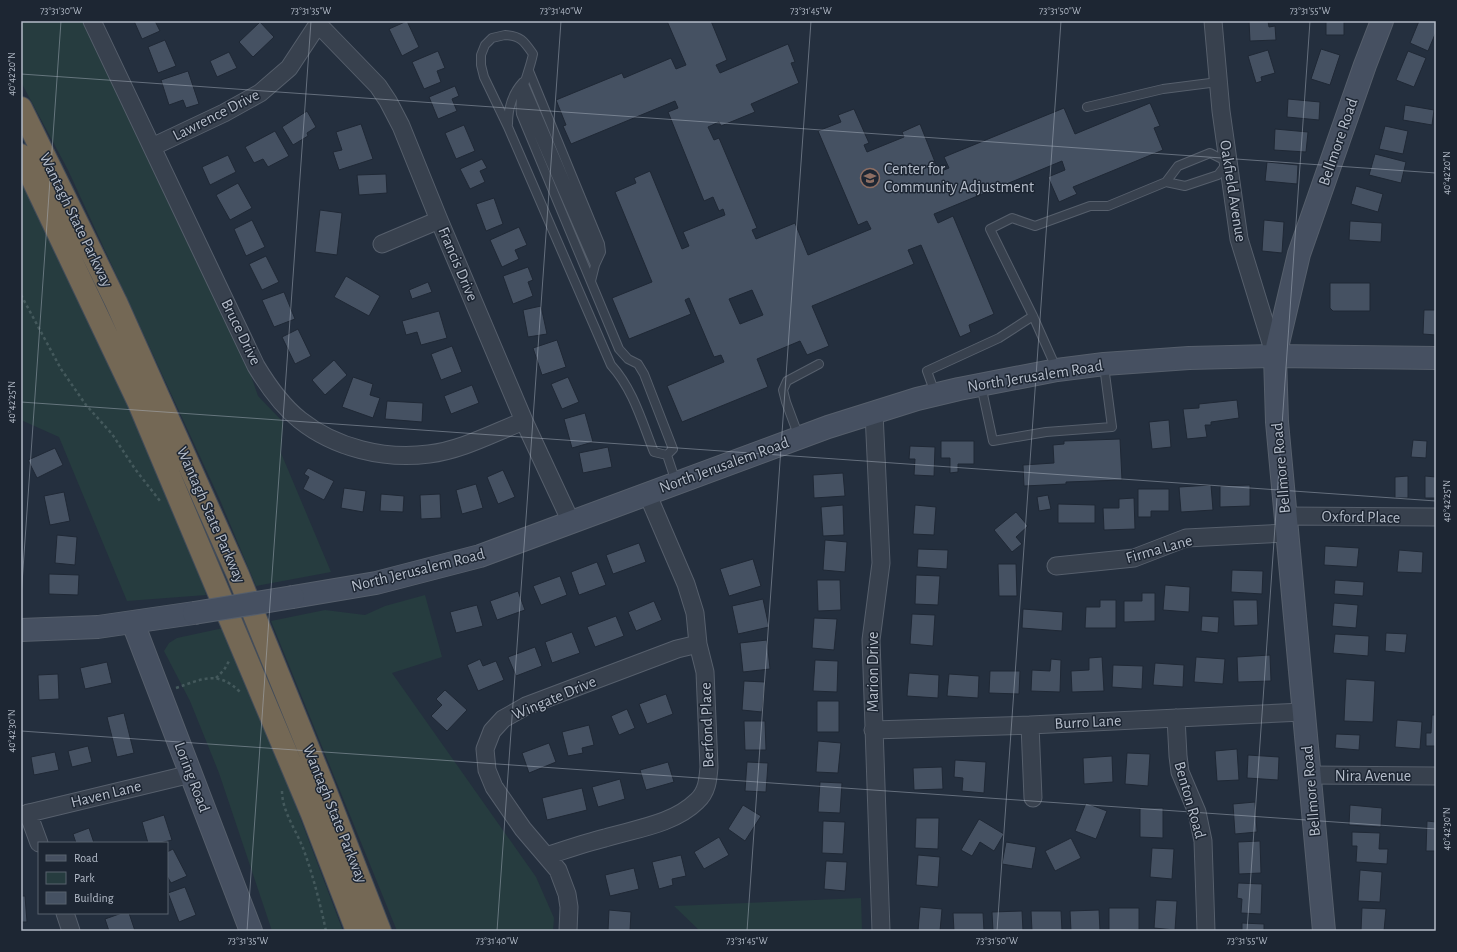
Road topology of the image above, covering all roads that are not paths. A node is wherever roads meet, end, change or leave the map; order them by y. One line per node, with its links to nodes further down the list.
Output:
1 (92, 21): 11 (street, Bruce Drive)
2 (1213, 21): 6 (street, Oakfield Avenue)
3 (1382, 21): 20 (main road, Bellmore Road)
4 (319, 22): 11 (street, Lawrence Drive); 15 (street, Francis Drive)
5 (527, 77): 7 (lane); 10 (lane); 10 (lane); 17 (lane); 17 (lane)
6 (1218, 82): 8 (lane); 13 (street, Oakfield Avenue)
7 (521, 95): 17 (lane); 18 (lane)
8 (1087, 107)
9 (21, 108): 55 (highway, Wantagh State Parkway)
10 (508, 127): 30 (lane)
11 (152, 147): 28 (street, Bruce Drive)
12 (21, 155): 54 (highway, Wantagh State Parkway)
13 (1228, 162): 14 (lane); 14 (lane); 20 (street, Oakfield Avenue)
14 (1166, 182): 19 (lane)
15 (440, 220): 16 (street); 28 (street, Francis Drive)
16 (382, 244)
17 (596, 261): 18 (lane)
18 (591, 281): 30 (lane)
19 (1033, 316): 24 (lane); 26 (lane)
20 (1275, 356): 21 (main road, North Jerusalem Road); 23 (main road, North Jerusalem Road); 35 (main road, Bellmore Road)
21 (1436, 358)
22 (819, 364): 29 (lane)
23 (1104, 364): 24 (main road, North Jerusalem Road); 25 (lane)
24 (1057, 370): 25 (main road, North Jerusalem Road)
25 (981, 385): 26 (main road, North Jerusalem Road)
26 (936, 394): 27 (main road, North Jerusalem Road)
27 (874, 413): 29 (main road, North Jerusalem Road); 43 (street, Marion Drive)
28 (524, 421): 34 (street, Francis Drive)
29 (799, 438): 31 (main road, North Jerusalem Road)
30 (667, 455): 31 (lane)
31 (677, 482): 32 (main road, North Jerusalem Road)
32 (647, 493): 34 (main road, North Jerusalem Road); 39 (street, Berfond Place)
33 (1436, 518): 35 (street, Oxford Place)
34 (571, 522): 37 (main road, North Jerusalem Road, bridge)
35 (1286, 524): 36 (street, Firma Lane); 40 (main road, Bellmore Road)
36 (1056, 566)
37 (133, 623): 38 (main road, North Jerusalem Road); 44 (main road, Loring Road)
38 (21, 630)
39 (698, 644): 50 (street, Berfond Place); 50 (street, Wingate Drive)
40 (1303, 712): 41 (street, Burro Lane); 45 (main road, Bellmore Road)
41 (1176, 718): 42 (street, Burro Lane); 58 (street, Benton Road)
42 (1030, 725): 43 (street, Burro Lane); 47 (street)
43 (873, 730): 57 (street, Marion Drive)
44 (191, 774): 48 (street, Haven Lane); 53 (main road, Loring Road)
45 (1310, 775): 46 (street, Nira Avenue); 59 (main road, Bellmore Road)
46 (1436, 776)
47 (1033, 798)
48 (25, 814): 49 (street)
49 (39, 842)
50 (546, 856): 56 (street, Wingate Drive)
51 (65, 914): 52 (street)
52 (71, 931)
53 (251, 931)
54 (357, 931)
55 (380, 931)
56 (568, 931)
57 (881, 931)
58 (1206, 931)
59 (1324, 931)

